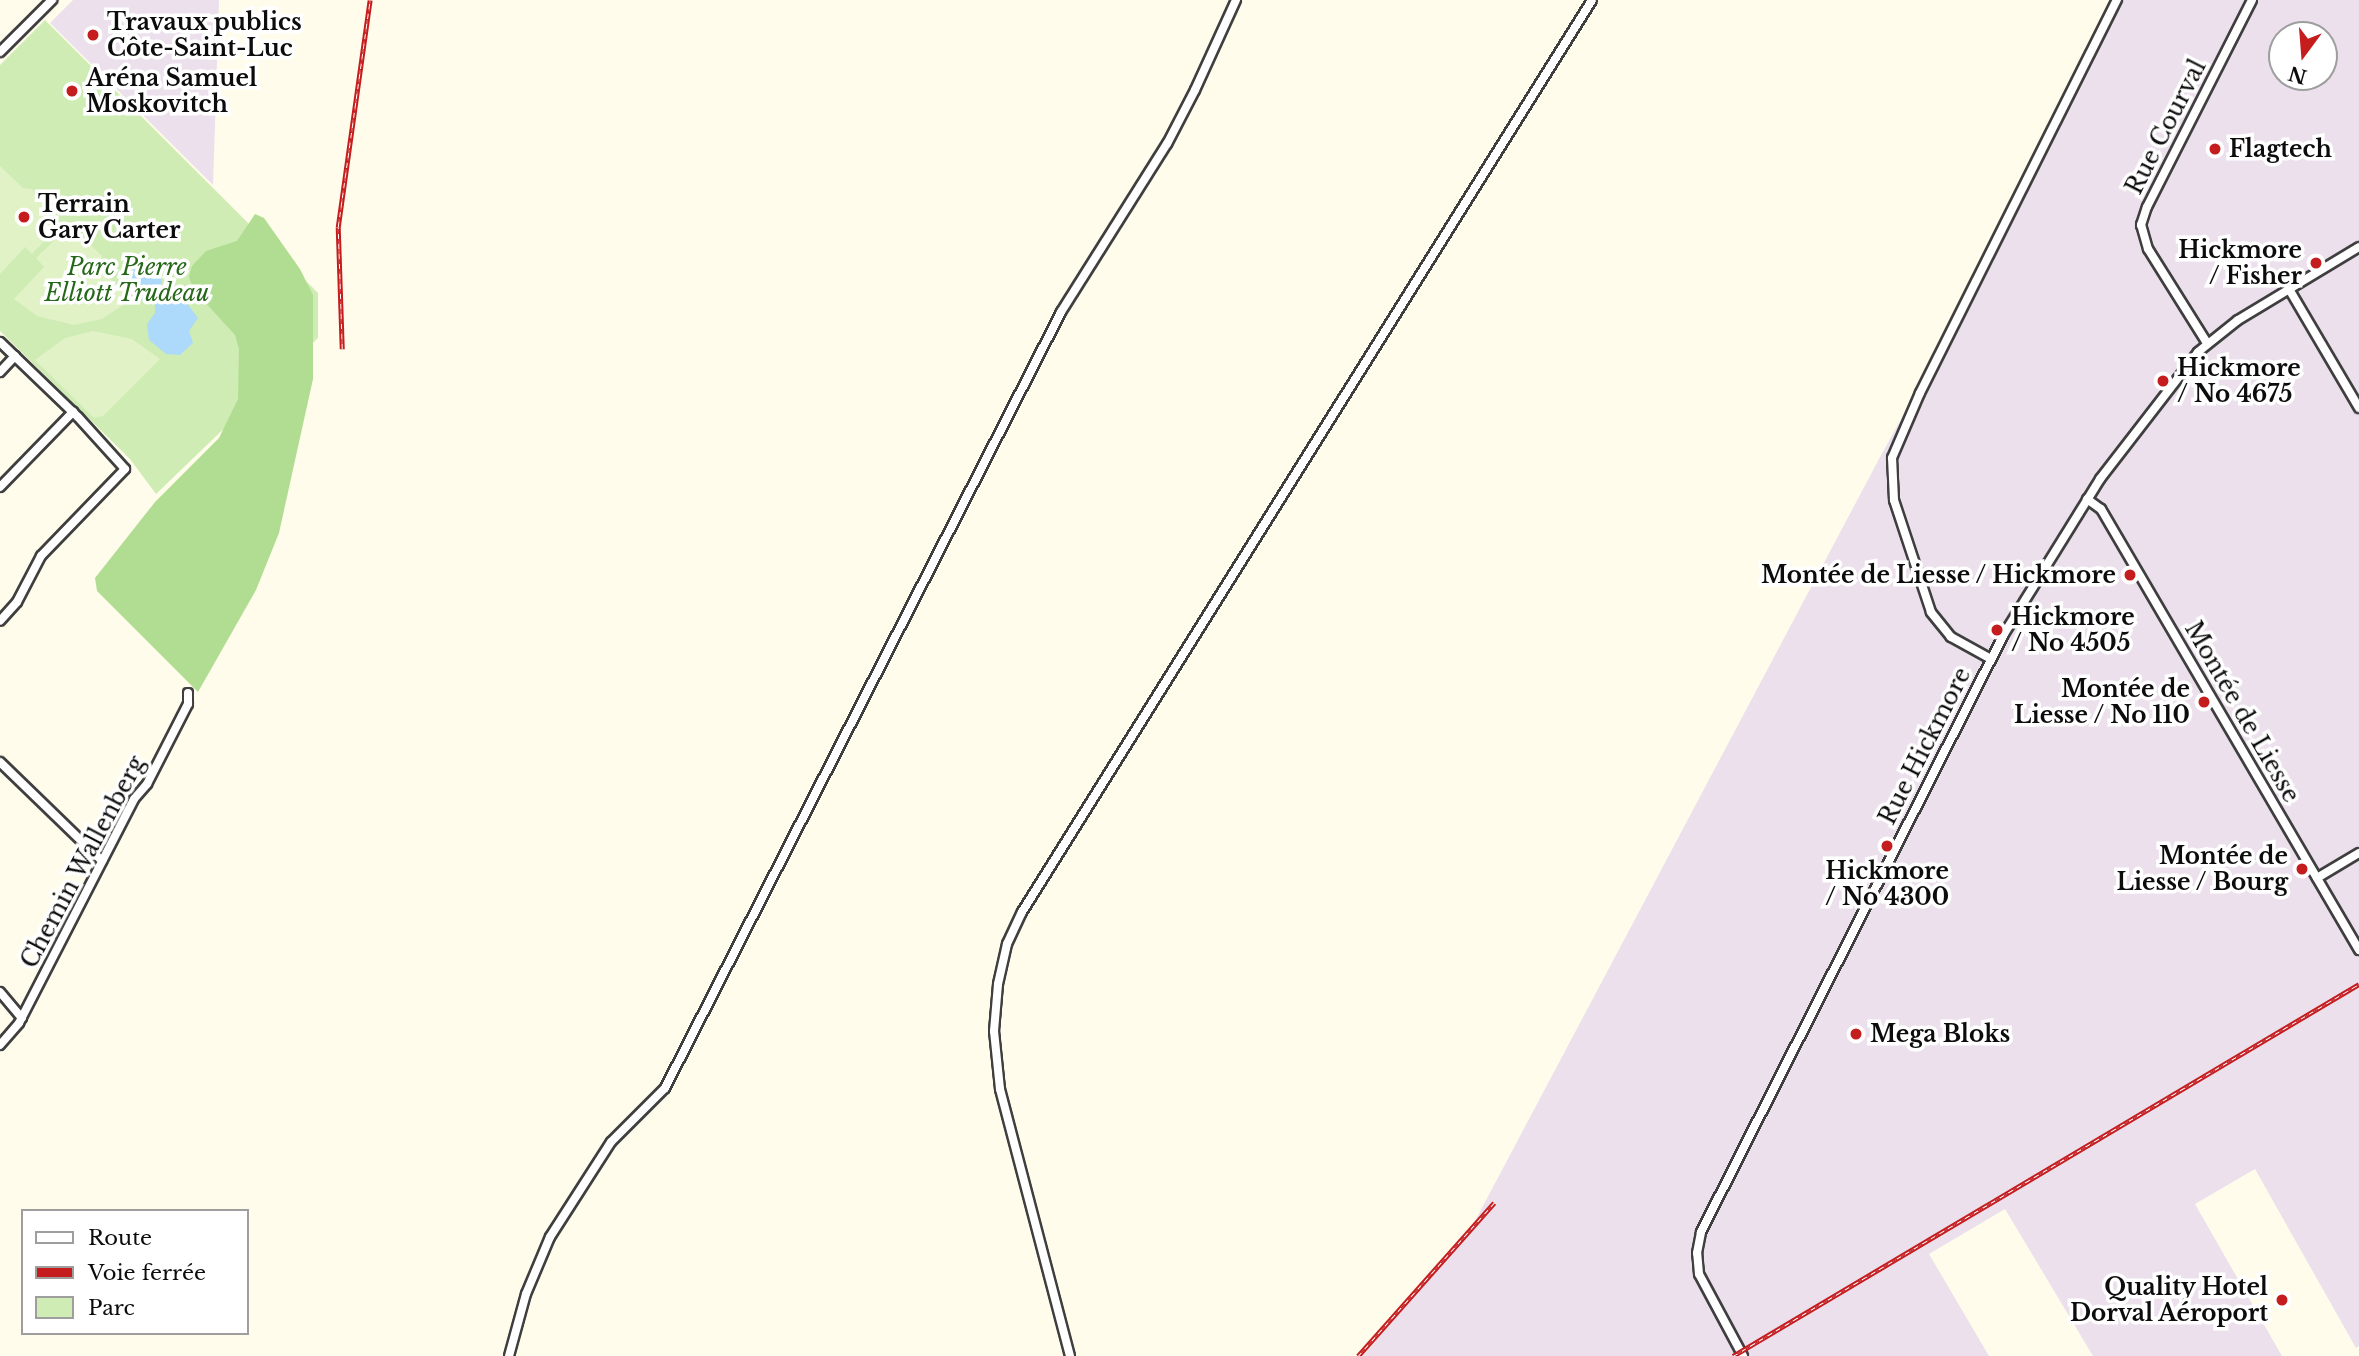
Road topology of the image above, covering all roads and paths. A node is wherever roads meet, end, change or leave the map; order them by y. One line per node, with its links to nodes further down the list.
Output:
1 (52, 0): 6 (street)
2 (1236, 0): 28 (street)
3 (1592, 0): 29 (street)
4 (2117, 0): 18 (street)
5 (2252, 0): 10 (street, Rue Courval)
6 (2, 46)
7 (2359, 247): 8 (street, Rue Hickmore)
8 (2289, 289): 10 (street, Rue Hickmore); 13 (street)
9 (0, 342): 11 (street)
10 (2207, 343): 16 (street, Rue Hickmore)
11 (15, 356): 12 (street); 14 (street)
12 (0, 372)
13 (2359, 408)
14 (73, 412): 15 (street); 17 (street)
15 (0, 486)
16 (2087, 499): 18 (street, Rue Hickmore); 23 (street, Montée de Liesse)
17 (0, 621)
18 (1991, 659): 30 (street, Rue Hickmore)
19 (188, 693): 22 (street, Chemin Wallenberg)
20 (0, 762): 22 (street)
21 (2359, 852): 23 (street)
22 (102, 861): 26 (street, Chemin Wallenberg)
23 (2316, 878): 24 (street, Montée de Liesse)
24 (2359, 950)
25 (0, 992): 26 (street)
26 (22, 1018): 27 (street, Chemin Wallenberg)
27 (0, 1045)
28 (509, 1356)
29 (1070, 1356)
30 (1743, 1356)

